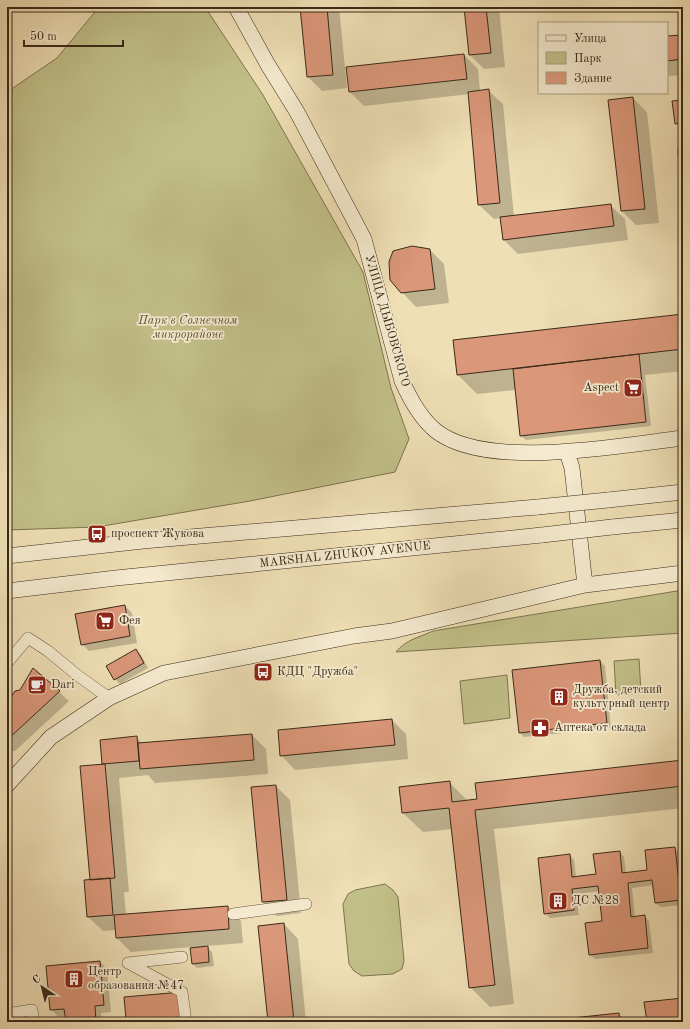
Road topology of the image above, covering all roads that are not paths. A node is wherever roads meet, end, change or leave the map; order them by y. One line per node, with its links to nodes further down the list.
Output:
1 (236, 7): 3 (street, УЛИЦА ДЫБОВСКОГО)
2 (683, 438): 3 (street, УЛИЦА ДЫБОВСКОГО)
3 (567, 452): 8 (street)
4 (683, 492): 6 (street, bridge)
5 (683, 520): 9 (street, MARSHAL ZHUKOV AVENUE, bridge)
6 (7, 556)
7 (683, 574): 8 (street)
8 (585, 585): 11 (street)
9 (7, 590)
10 (7, 663): 11 (street)
11 (109, 698): 12 (street)
12 (7, 785)
13 (306, 904): 14 (street)
14 (233, 914)
15 (182, 957): 18 (street)
16 (7, 1014): 17 (street)
17 (34, 1022)
18 (186, 1022)

